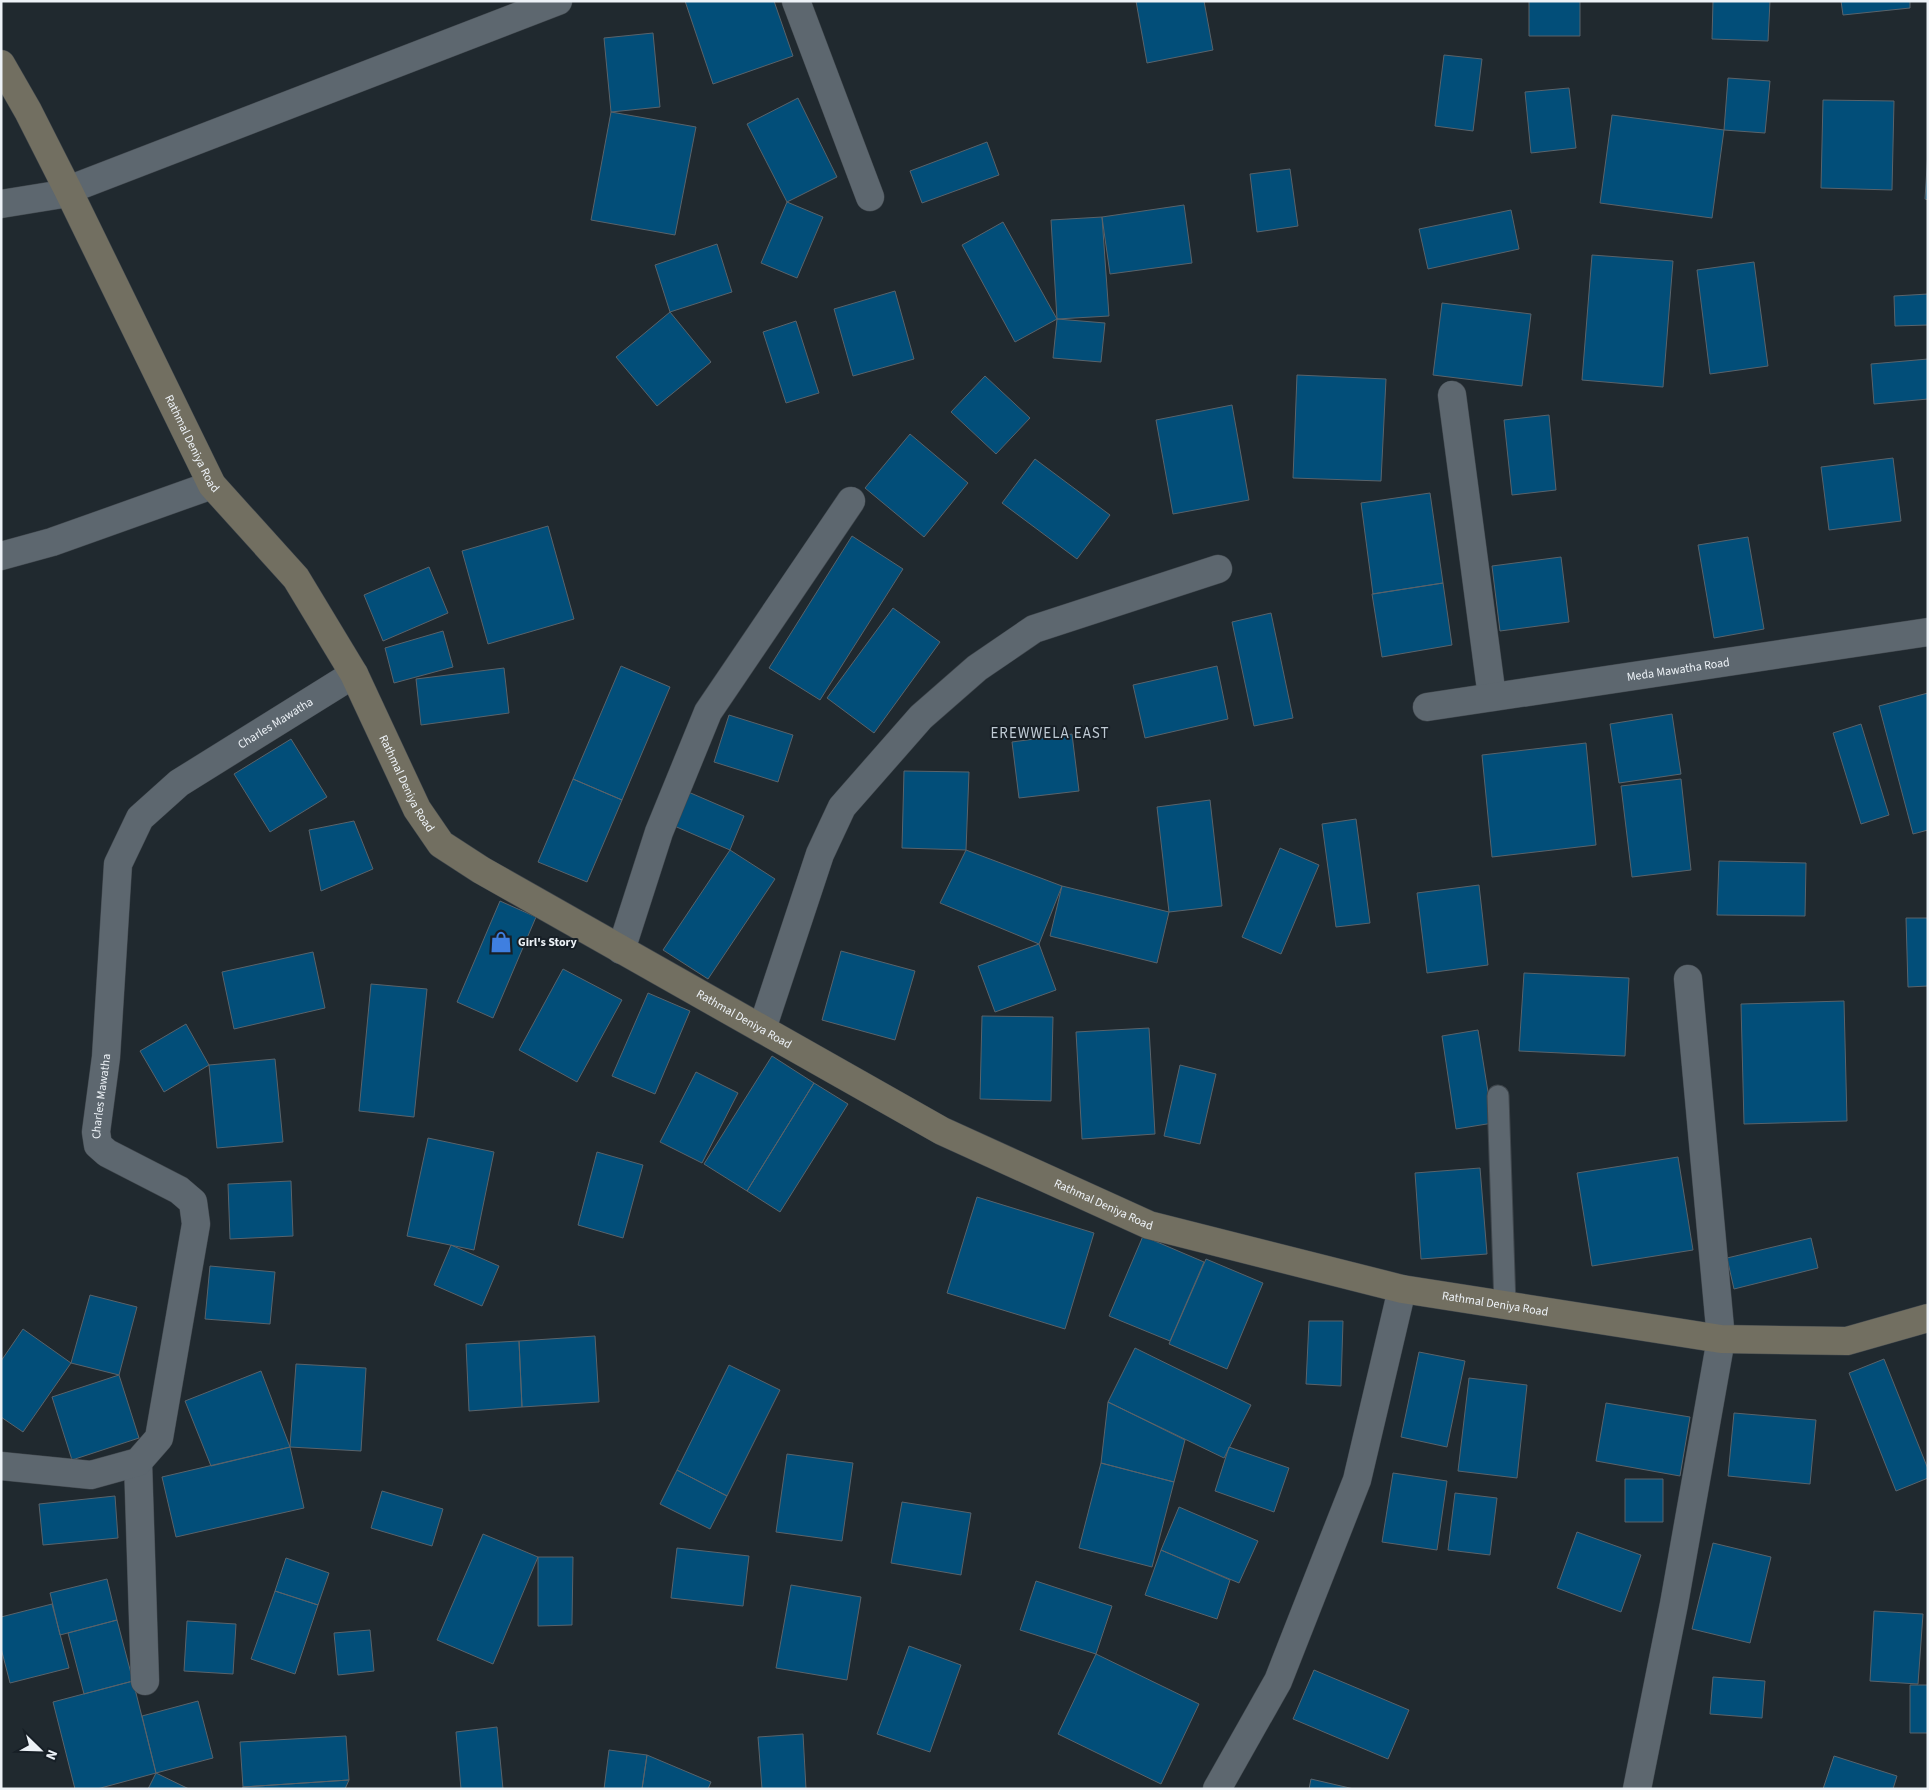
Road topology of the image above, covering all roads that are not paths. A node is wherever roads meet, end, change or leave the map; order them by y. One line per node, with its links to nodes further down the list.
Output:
1 (558, 1): 4 (street)
2 (796, 1): 5 (street)
3 (1, 64): 4 (street, Rathmal Deniya Road)
4 (69, 192): 6 (street); 8 (street, Rathmal Deniya Road)
5 (870, 197)
6 (1, 204)
7 (1452, 394): 14 (street)
8 (212, 485): 10 (street); 13 (street, Rathmal Deniya Road)
9 (852, 501): 16 (street)
10 (1, 556)
11 (1218, 569): 18 (street)
12 (1928, 632): 14 (street, Meda Mawatha Road)
13 (354, 674): 16 (street, Rathmal Deniya Road); 24 (street, Charles Mawatha)
14 (1492, 697): 15 (street, Meda Mawatha Road)
15 (1427, 706)
16 (622, 950): 18 (street, Rathmal Deniya Road)
17 (1688, 979): 23 (street)
18 (762, 1029): 20 (street, Rathmal Deniya Road)
19 (1498, 1096): 21 (lane)
20 (1402, 1289): 21 (street, Rathmal Deniya Road); 27 (street)
21 (1505, 1305): 23 (street, Rathmal Deniya Road)
22 (1928, 1318): 23 (street, Rathmal Deniya Road)
23 (1721, 1339): 28 (street)
24 (138, 1462): 25 (street); 26 (street)
25 (1, 1466)
26 (145, 1681)
27 (1217, 1789)
28 (1637, 1789)

